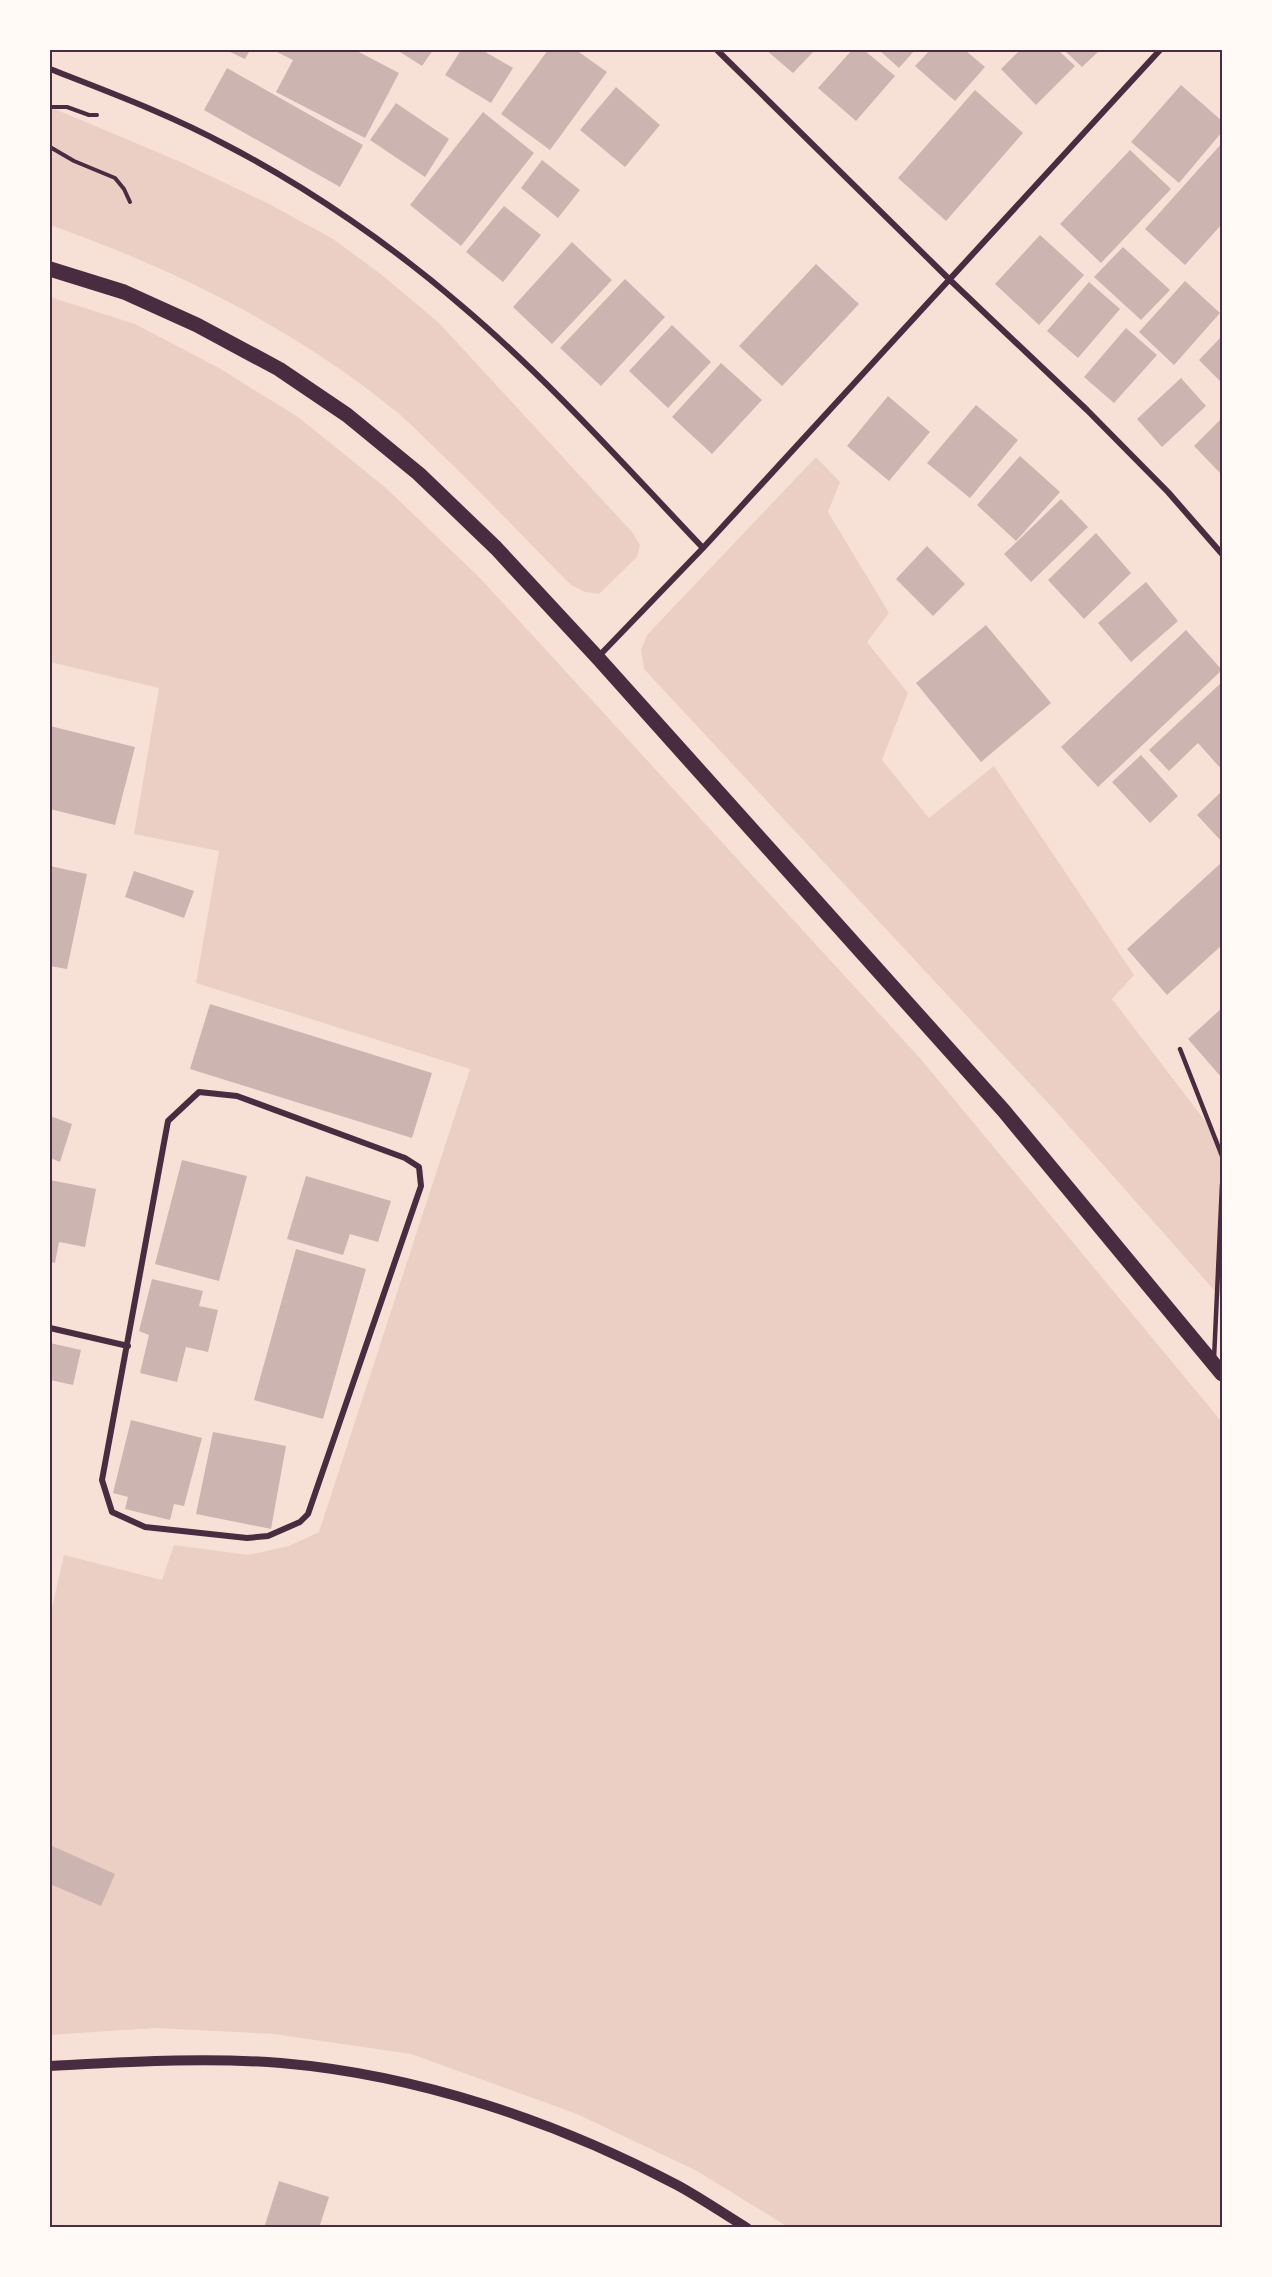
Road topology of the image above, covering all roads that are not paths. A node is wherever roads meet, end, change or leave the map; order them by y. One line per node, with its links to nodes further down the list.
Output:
1 (717, 50): 5 (street)
2 (1160, 50): 5 (street)
3 (50, 69): 6 (street)
4 (50, 269): 8 (main road)
5 (950, 280): 6 (street); 7 (street)
6 (703, 548): 8 (street)
7 (1222, 554)
8 (598, 658): 14 (main road)
9 (1180, 1049): 10 (lane)
10 (1222, 1156)
11 (1222, 1184): 14 (lane)
12 (50, 1328): 13 (street)
13 (128, 1346): 13 (street)
14 (1218, 1369)
15 (50, 2066): 16 (street)
16 (747, 2228)

